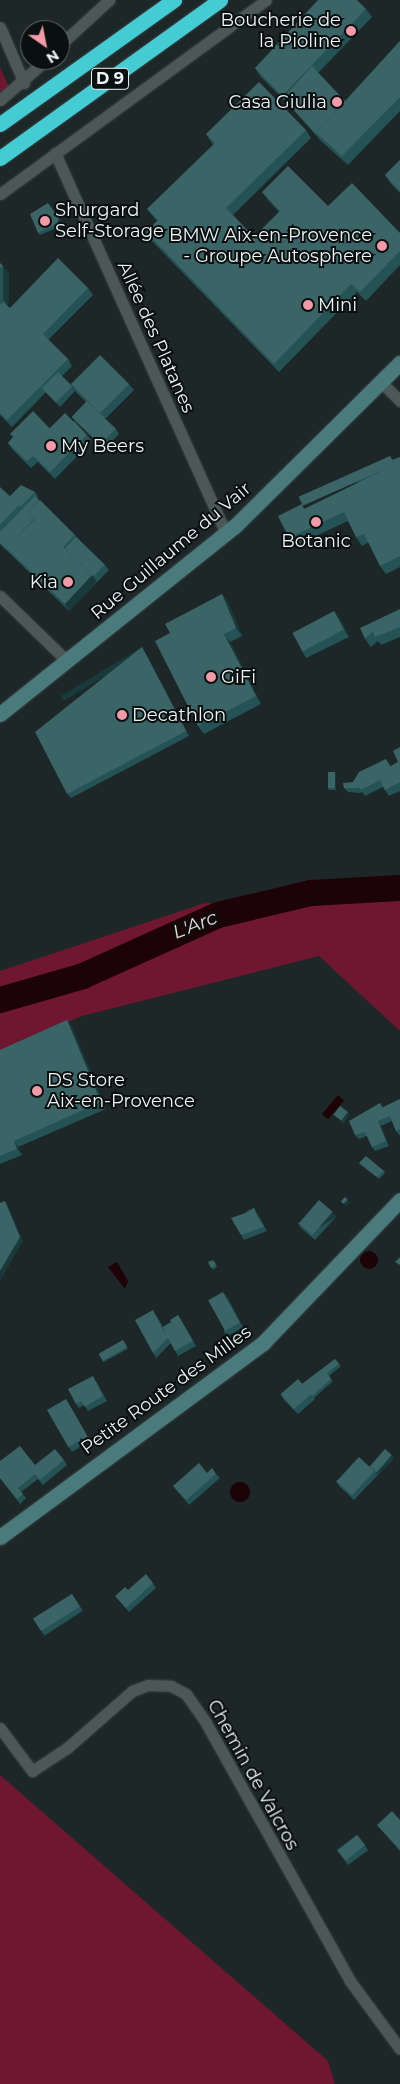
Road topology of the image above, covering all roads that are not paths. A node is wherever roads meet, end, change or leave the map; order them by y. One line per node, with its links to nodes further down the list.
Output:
1 (109, 0): 6 (street)
2 (174, 0): 10 (highway, D 9)
3 (220, 0): 12 (highway, D 9)
4 (266, 0): 11 (street)
5 (0, 27): 8 (street)
6 (70, 35)
7 (36, 70): 8 (street)
8 (24, 83): 9 (street)
9 (0, 100)
10 (0, 124)
11 (56, 153): 13 (street); 17 (street, Allée des Platanes)
12 (0, 158)
13 (0, 194)
14 (400, 364): 15 (main road, Rue Guillaume du Vair)
15 (381, 382): 16 (street); 17 (main road, Rue Guillaume du Vair)
16 (400, 401)
17 (226, 534): 19 (main road, Rue Guillaume du Vair)
18 (0, 596): 19 (street)
19 (67, 661): 20 (main road, Rue Guillaume du Vair)
20 (0, 714)
21 (400, 1200): 22 (main road, Petite Route des Milles)
22 (30, 1517): 23 (main road, Petite Route des Milles); 24 (main road, Petite Route des Milles)
23 (0, 1537)
24 (0, 1549)
25 (0, 1728): 26 (street, Chemin de Valcros)
26 (400, 2049)

